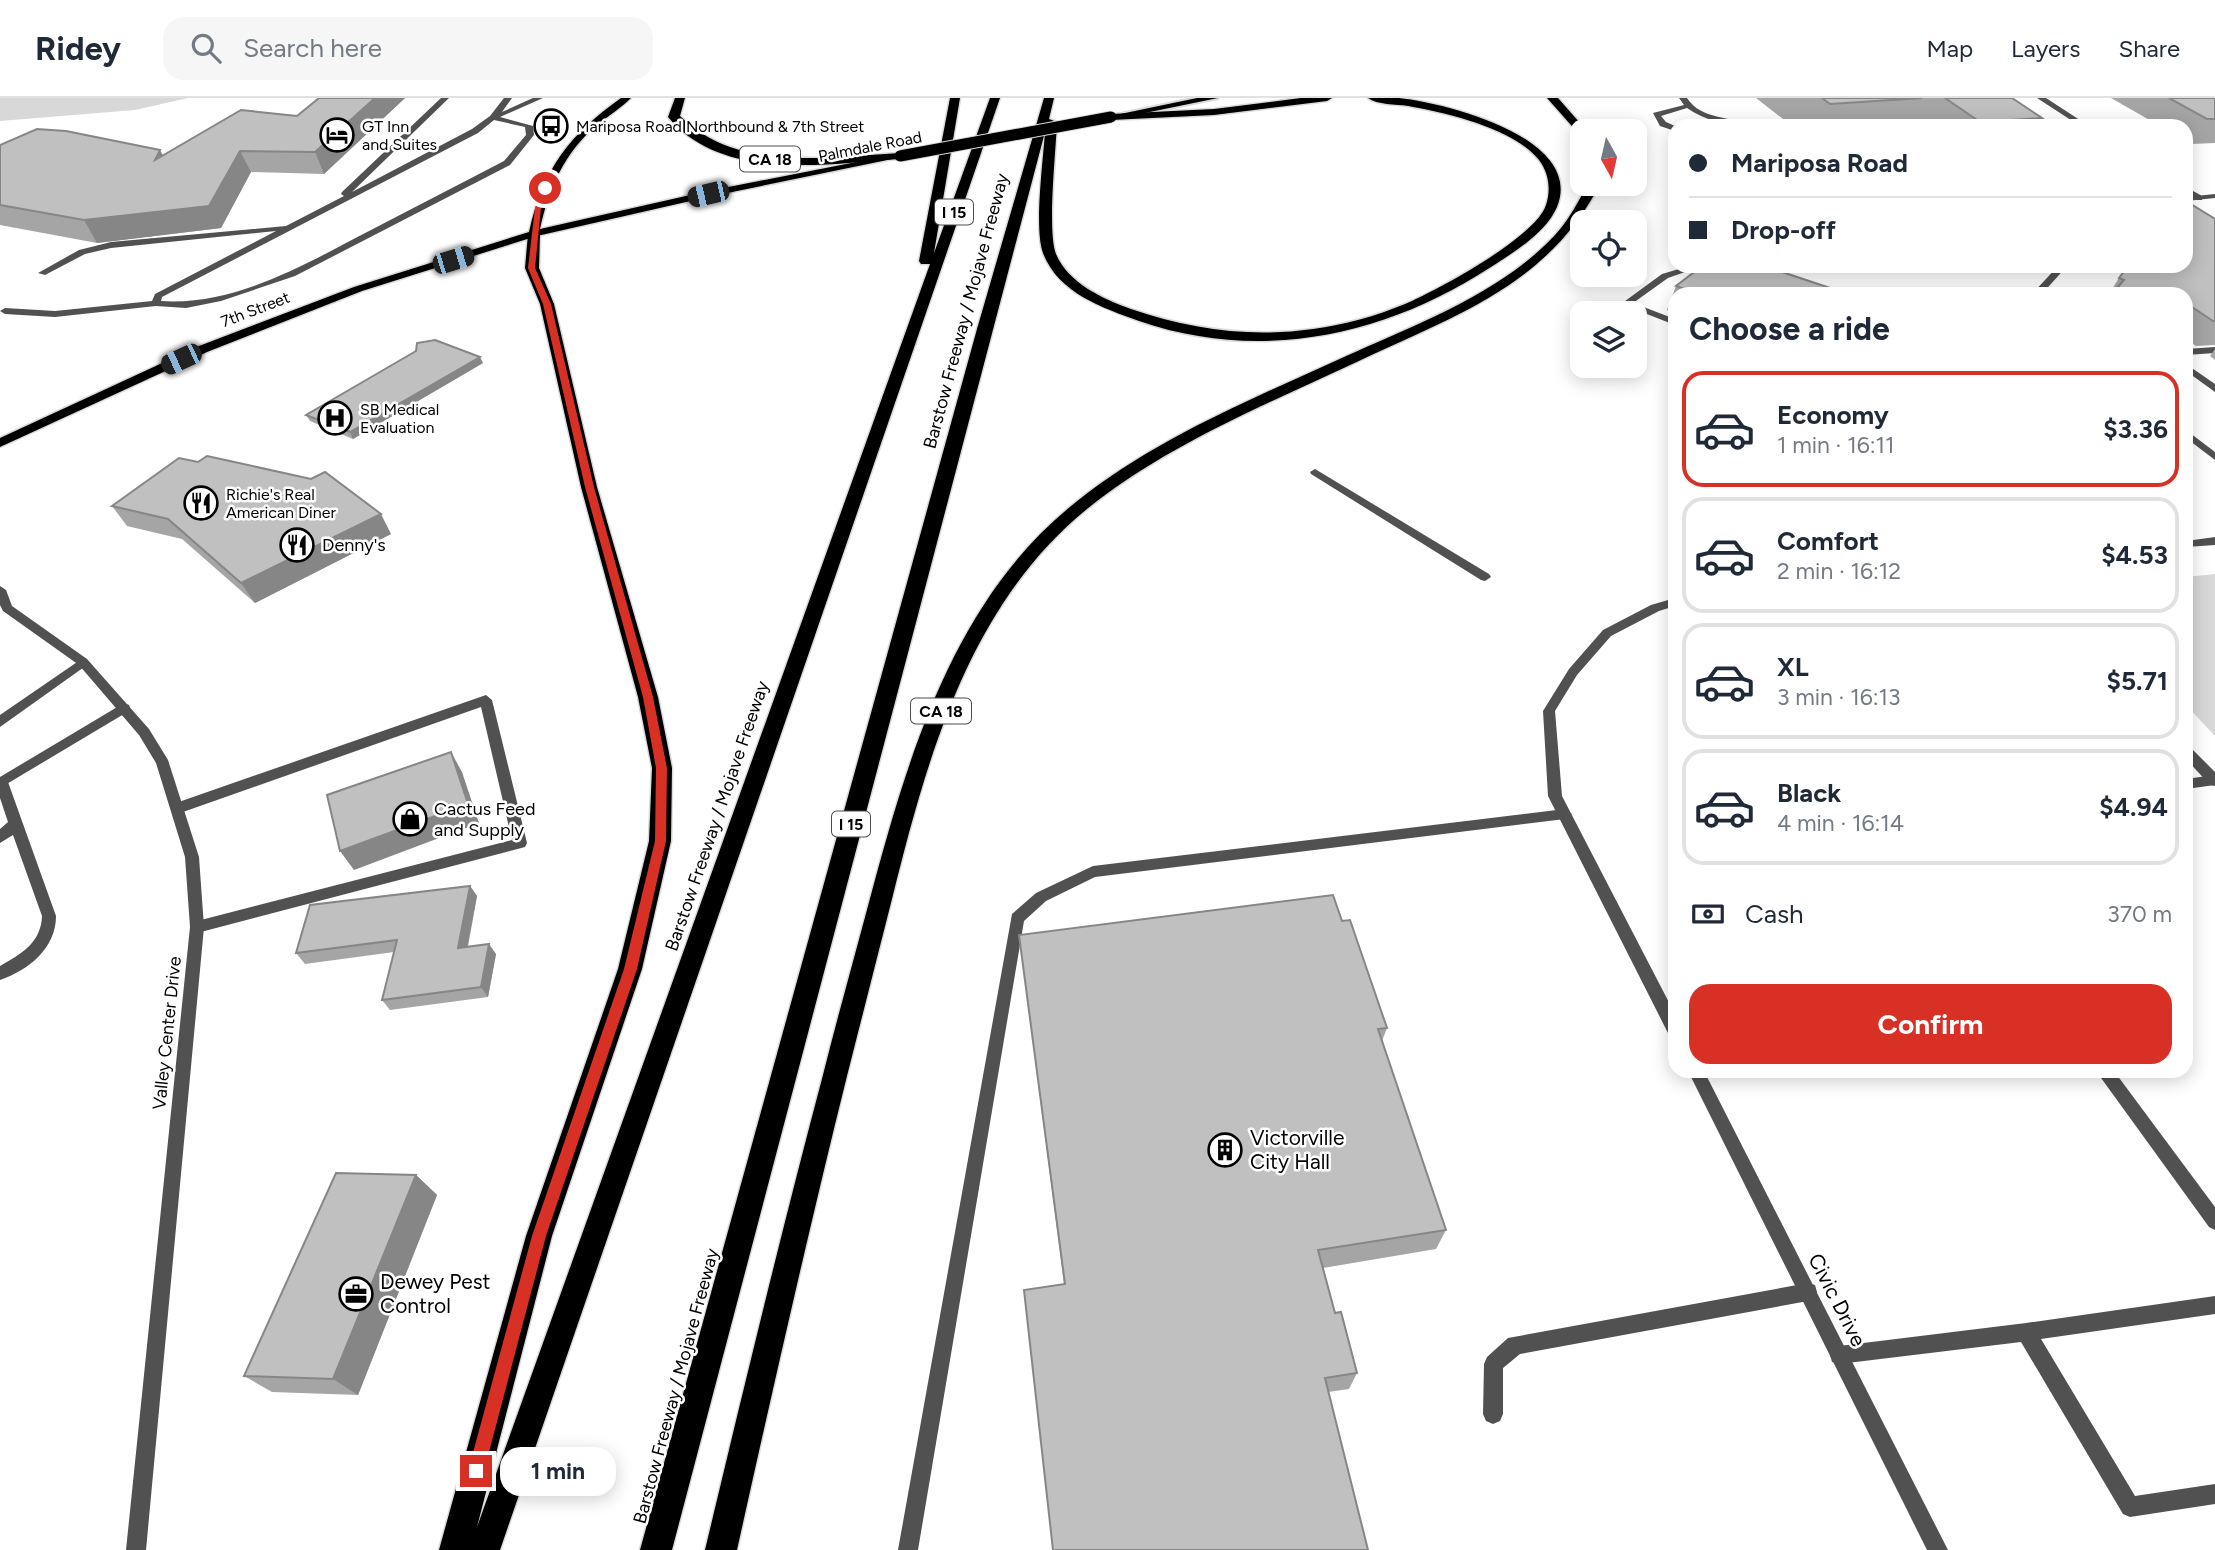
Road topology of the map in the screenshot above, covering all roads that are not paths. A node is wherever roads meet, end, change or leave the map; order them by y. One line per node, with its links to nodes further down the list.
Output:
1 (445, 98): 27 (street)
2 (508, 98): 16 (street)
3 (539, 98): 16 (street)
4 (627, 98): 29 (main road)
5 (680, 98): 21 (highway, CA 18)
6 (955, 98): 37 (highway)
7 (995, 98): 37 (highway, Barstow Freeway / Mojave Freeway / I 15)
8 (1051, 98): 11 (highway); 78 (highway, Barstow Freeway / Mojave Freeway / I 15)
9 (1213, 98): 15 (highway, Palmdale Road)
10 (1327, 98): 15 (highway)
11 (1373, 98)
12 (1552, 98): 17 (highway)
13 (2041, 98): 19 (street)
14 (1685, 102): 18 (street); 20 (street)
15 (1111, 117): 21 (highway, Palmdale Road, bridge)
16 (493, 118): 27 (street); 34 (street)
17 (1571, 119)
18 (1723, 119)
19 (2074, 119)
20 (1668, 126)
21 (900, 156): 29 (main road, Palmdale Road)
22 (2193, 194): 26 (street)
23 (1587, 196): 79 (highway, CA 18)
24 (2215, 197): 26 (street)
25 (2193, 198): 26 (street)
26 (2199, 198)
27 (333, 205): 28 (street)
28 (291, 228): 30 (street); 34 (street)
29 (534, 234): 43 (main road, 7th Street); 76 (highway)
30 (42, 273)
31 (1675, 273): 36 (street)
32 (2056, 273): 33 (street)
33 (2044, 287)
34 (156, 303): 35 (street)
35 (2, 311)
36 (1668, 319)
37 (914, 327): 77 (highway, Barstow Freeway / Mojave Freeway / I 15)
38 (2215, 349): 39 (street)
39 (2193, 351)
40 (2193, 372): 41 (street)
41 (2215, 389)
42 (2193, 439): 44 (street)
43 (0, 443)
44 (2215, 457)
45 (1315, 472): 48 (street)
46 (2215, 541): 47 (street)
47 (2193, 543)
48 (1485, 577)
49 (0, 590): 51 (street, Valley Center Drive)
50 (1668, 604): 60 (street)
51 (3, 608): 52 (street, Valley Center Drive)
52 (83, 662): 53 (street, Valley Center Drive); 54 (street)
53 (124, 708): 57 (street); 59 (street, Valley Center Drive)
54 (0, 722)
55 (2193, 758): 56 (street)
56 (2215, 781): 58 (street)
57 (1, 782): 61 (street)
58 (2193, 783)
59 (178, 808): 63 (street, Valley Center Drive); 63 (street)
60 (1565, 814): 65 (street); 80 (street)
61 (16, 823): 62 (street); 64 (street)
62 (0, 838)
63 (197, 927): 75 (street, Valley Center Drive)
64 (0, 974)
65 (1668, 1016)
66 (1700, 1078): 69 (street, Civic Drive)
67 (2109, 1078): 68 (street)
68 (2215, 1221)
69 (1808, 1292): 72 (street, Civic Drive); 73 (street)
70 (2215, 1305): 71 (street)
71 (2026, 1332): 72 (street); 74 (street)
72 (1839, 1354): 81 (street, Civic Drive)
73 (1493, 1414)
74 (2215, 1494)
75 (136, 1550)
76 (455, 1550)
77 (484, 1550)
78 (656, 1550)
79 (721, 1550)
80 (908, 1550)
81 (1938, 1550)

